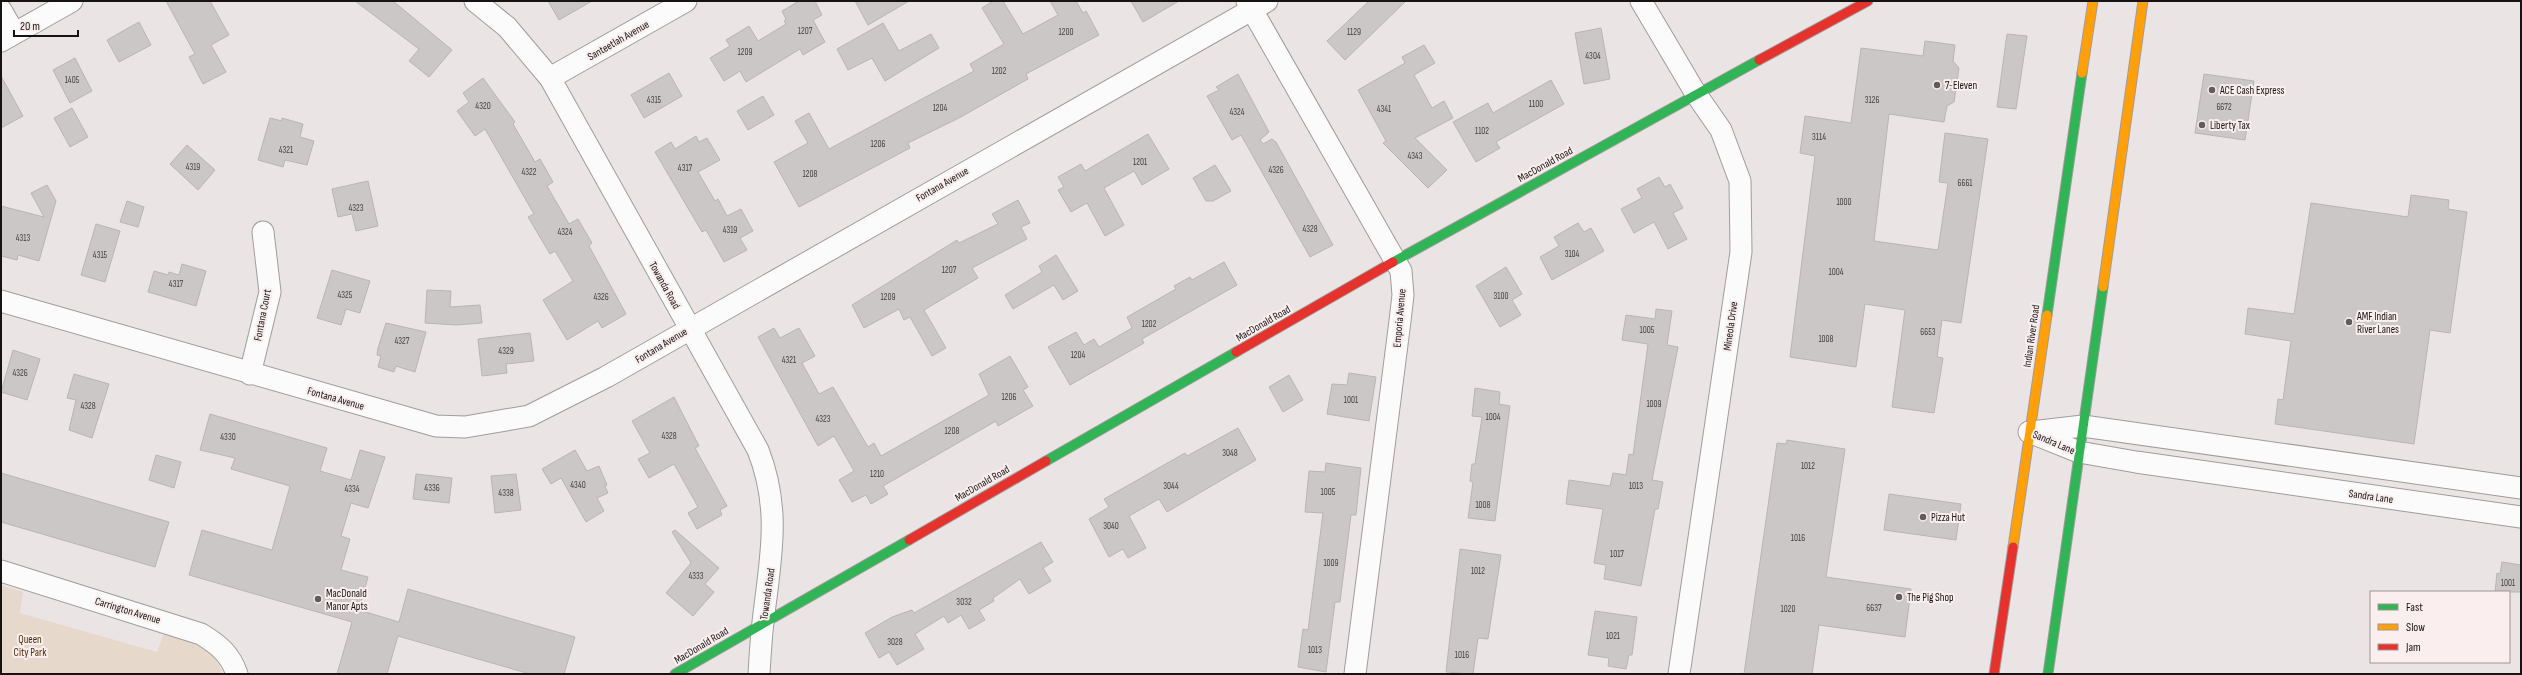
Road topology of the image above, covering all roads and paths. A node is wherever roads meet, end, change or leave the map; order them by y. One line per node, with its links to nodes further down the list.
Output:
1 (72, 1): 10 (street)
2 (475, 1): 11 (street, Towanda Road)
3 (686, 1): 11 (street, Santeetlah Avenue)
4 (1641, 1): 12 (street, Mineola Drive)
5 (1868, 1): 12 (street, MacDonald Road)
6 (2093, 1): 19 (street, Indian River Road)
7 (2143, 1): 18 (street)
8 (1255, 4): 14 (street, Emporia Avenue); 16 (street, Fontana Avenue)
9 (1, 10): 10 (street)
10 (7, 37)
11 (550, 78): 16 (street, Towanda Road)
12 (1696, 94): 14 (street, MacDonald Road); 29 (street, Mineola Drive)
13 (263, 232): 17 (street, Fontana Court)
14 (1395, 261): 24 (street, MacDonald Road); 28 (street, Emporia Avenue)
15 (1, 301): 17 (street, Fontana Avenue)
16 (690, 328): 17 (street, Fontana Avenue); 24 (street, Towanda Road)
17 (250, 374)
18 (2083, 426): 19 (street, Sandra Lane); 20 (street); 21 (street, Sandra Lane)
19 (2028, 432): 20 (street, Sandra Lane); 30 (street, Indian River Road)
20 (2079, 452): 22 (street, Sandra Lane); 31 (street)
21 (2521, 488)
22 (2521, 517)
23 (1, 571): 25 (street, Carrington Avenue)
24 (763, 622): 26 (street, MacDonald Road); 27 (street, Towanda Road)
25 (237, 674)
26 (675, 674)
27 (759, 674)
28 (1355, 674)
29 (1679, 674)
30 (1994, 674)
31 (2048, 674)

